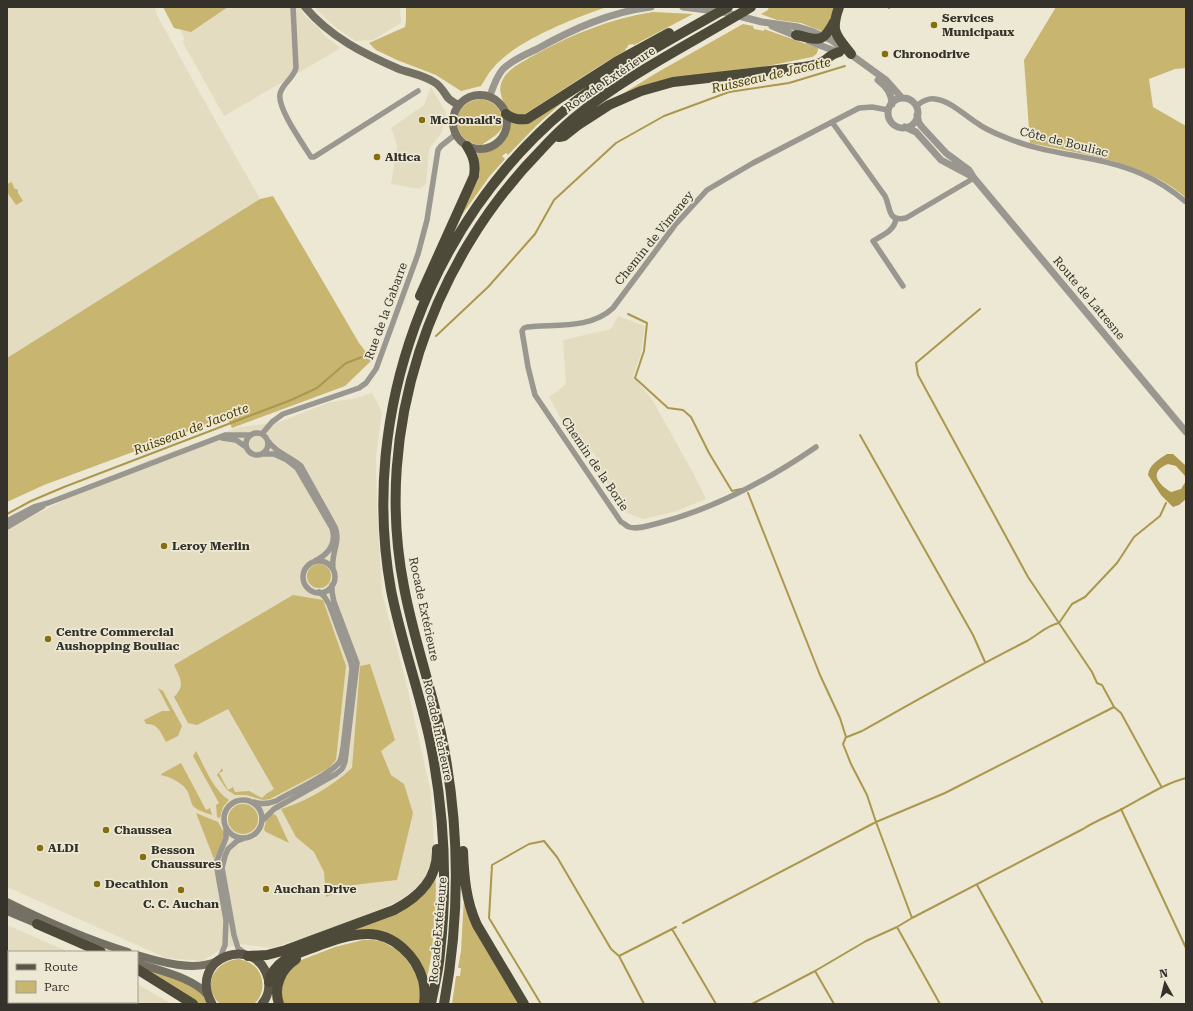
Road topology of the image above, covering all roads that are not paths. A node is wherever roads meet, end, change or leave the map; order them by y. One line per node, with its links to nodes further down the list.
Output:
1 (293, 7): 15 (street)
2 (305, 7): 18 (main road)
3 (651, 7): 16 (street)
4 (684, 7): 9 (street)
5 (728, 7): 10 (highway, Rocade Intérieure)
6 (751, 7): 26 (highway, Rocade Extérieure)
7 (839, 7): 8 (highway)
8 (835, 20): 12 (highway); 14 (highway)
9 (762, 22): 11 (street); 12 (street)
10 (688, 30): 21 (highway); 34 (highway, Rocade Intérieure)
11 (796, 35): 12 (highway); 13 (street)
12 (825, 37): 14 (street)
13 (839, 52): 20 (street); 26 (highway)
14 (851, 54): 17 (street)
15 (418, 91)
16 (490, 96): 18 (main road); 21 (main road)
17 (902, 98): 19 (street); 20 (street)
18 (458, 105): 25 (main road)
19 (916, 106): 22 (street); 30 (street, Côte de Bouliac)
20 (890, 107): 23 (street, Chemin de Vimeney); 24 (street)
21 (506, 114): 27 (main road)
22 (917, 115): 24 (street); 28 (street, Route de Latresne)
23 (832, 122): 31 (street); 33 (street, Chemin de Vimeney)
24 (905, 128): 28 (street, Route de Latresne)
25 (456, 134): 27 (main road); 36 (street, Rue de la Gabarre)
26 (551, 140): 50 (highway, Rocade Extérieure)
27 (467, 146): 34 (highway)
28 (954, 163): 29 (street, Route de Latresne)
29 (974, 178): 31 (street); 35 (street, Route de Latresne)
30 (1186, 202)
31 (896, 219): 32 (street)
32 (902, 286)
33 (522, 331): 41 (street, Chemin de la Borie)
34 (401, 369): 51 (highway, Rocade Intérieure)
35 (1186, 432)
36 (262, 434): 37 (street); 39 (street)
37 (250, 435): 38 (street); 40 (street)
38 (218, 439): 40 (street); 43 (street)
39 (268, 442): 42 (street); 47 (street)
40 (246, 447): 42 (street)
41 (816, 447)
42 (263, 454): 46 (street)
43 (48, 503): 44 (street); 45 (street)
44 (7, 521)
45 (7, 527)
46 (315, 561): 47 (street); 49 (street)
47 (333, 568): 48 (street)
48 (332, 585): 49 (street); 53 (street)
49 (319, 592): 52 (street)
50 (448, 774): 78 (highway, Rocade Extérieure); 79 (highway)
51 (436, 775): 64 (highway); 77 (highway, Rocade Intérieure)
52 (254, 802): 53 (street); 54 (street)
53 (262, 821): 55 (street)
54 (226, 826): 55 (street); 65 (street)
55 (245, 838): 64 (street)
56 (7, 902): 62 (main road)
57 (7, 911): 58 (main road)
58 (37, 924): 60 (highway); 61 (main road)
59 (347, 938): 68 (highway); 75 (highway); 76 (highway)
60 (98, 951)
61 (105, 951)
62 (125, 951)
63 (138, 955): 65 (main road)
64 (248, 956): 65 (main road); 68 (main road)
65 (218, 960): 70 (main road)
66 (138, 963): 70 (main road)
67 (138, 970): 71 (highway)
68 (269, 982): 69 (main road)
69 (268, 993): 73 (main road); 74 (main road)
70 (208, 995): 72 (main road)
71 (193, 1004)
72 (212, 1004)
73 (262, 1004)
74 (270, 1004)
75 (279, 1004)
76 (424, 1004)
77 (431, 1004)
78 (444, 1004)
79 (524, 1004)

